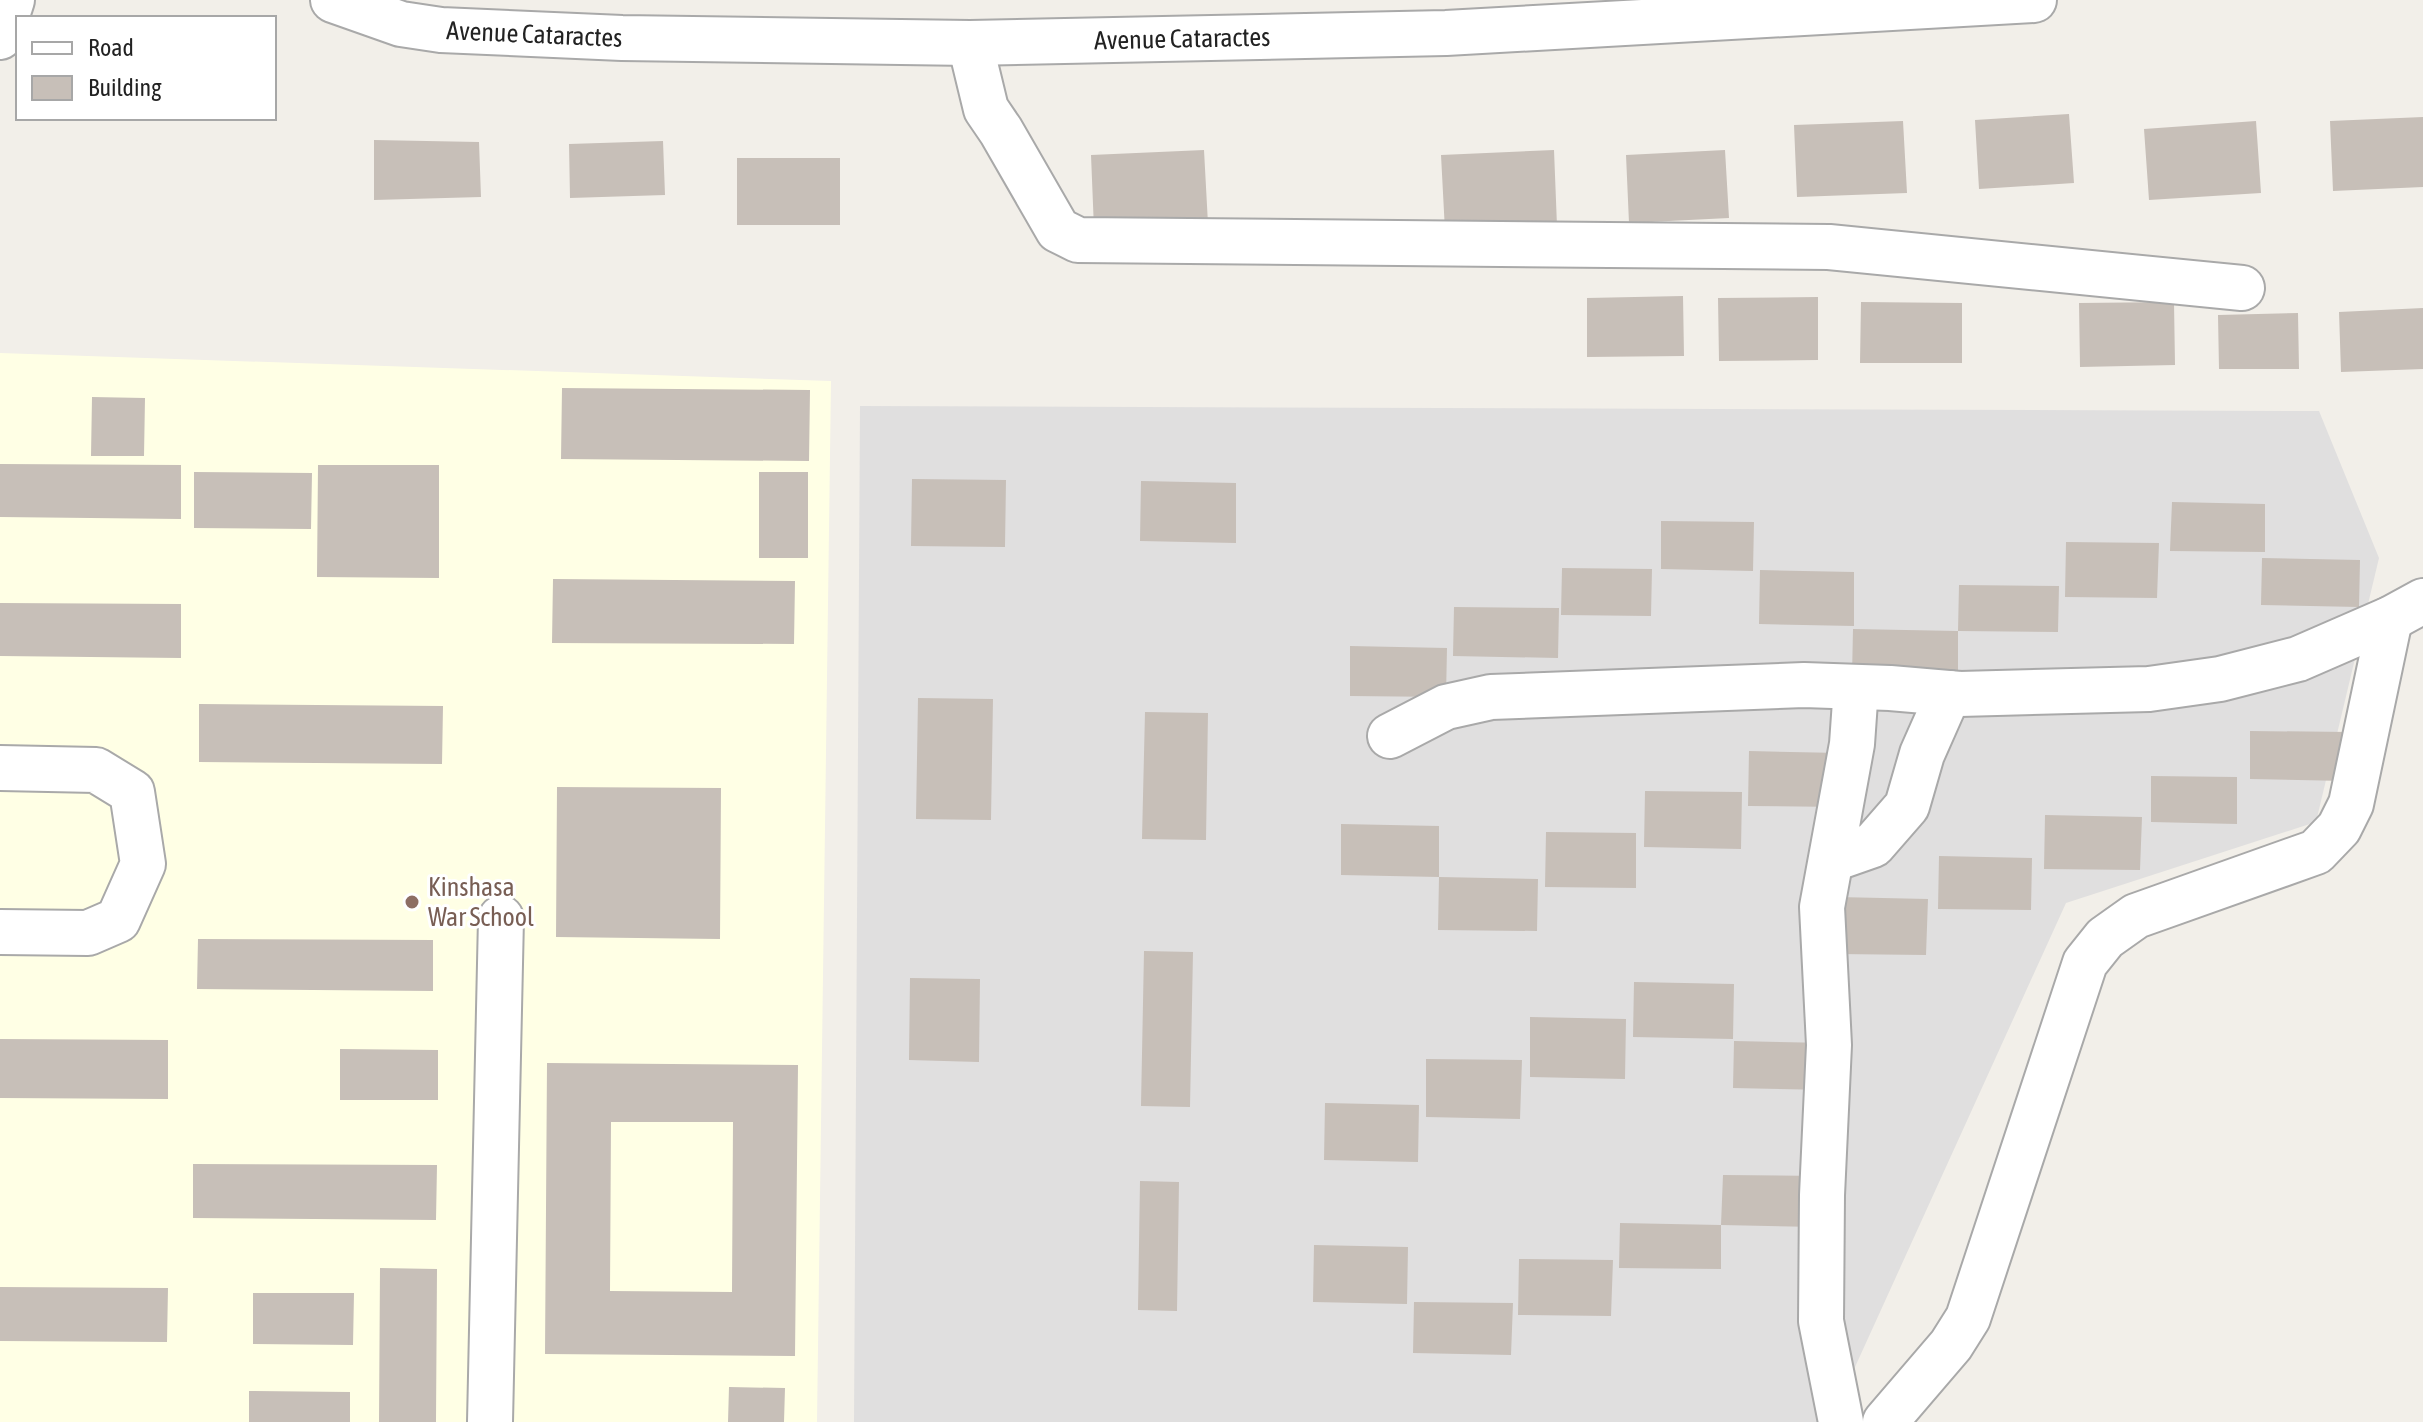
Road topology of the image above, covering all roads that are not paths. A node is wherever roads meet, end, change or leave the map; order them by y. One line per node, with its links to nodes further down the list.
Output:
1 (12, 0): 4 (street)
2 (333, 0): 5 (street, Avenue Cataractes)
3 (2034, 0): 5 (street, Avenue Cataractes)
4 (0, 37)
5 (970, 43): 6 (street)
6 (2242, 288)
7 (2407, 610): 9 (street); 17 (street)
8 (1856, 687): 9 (street); 10 (street); 12 (street)
9 (1949, 693): 12 (street)
10 (1390, 736)
11 (0, 768): 14 (street)
12 (1833, 859): 16 (street)
13 (501, 918): 15 (street)
14 (0, 932)
15 (490, 1422)
16 (1841, 1422)
17 (1885, 1422)

